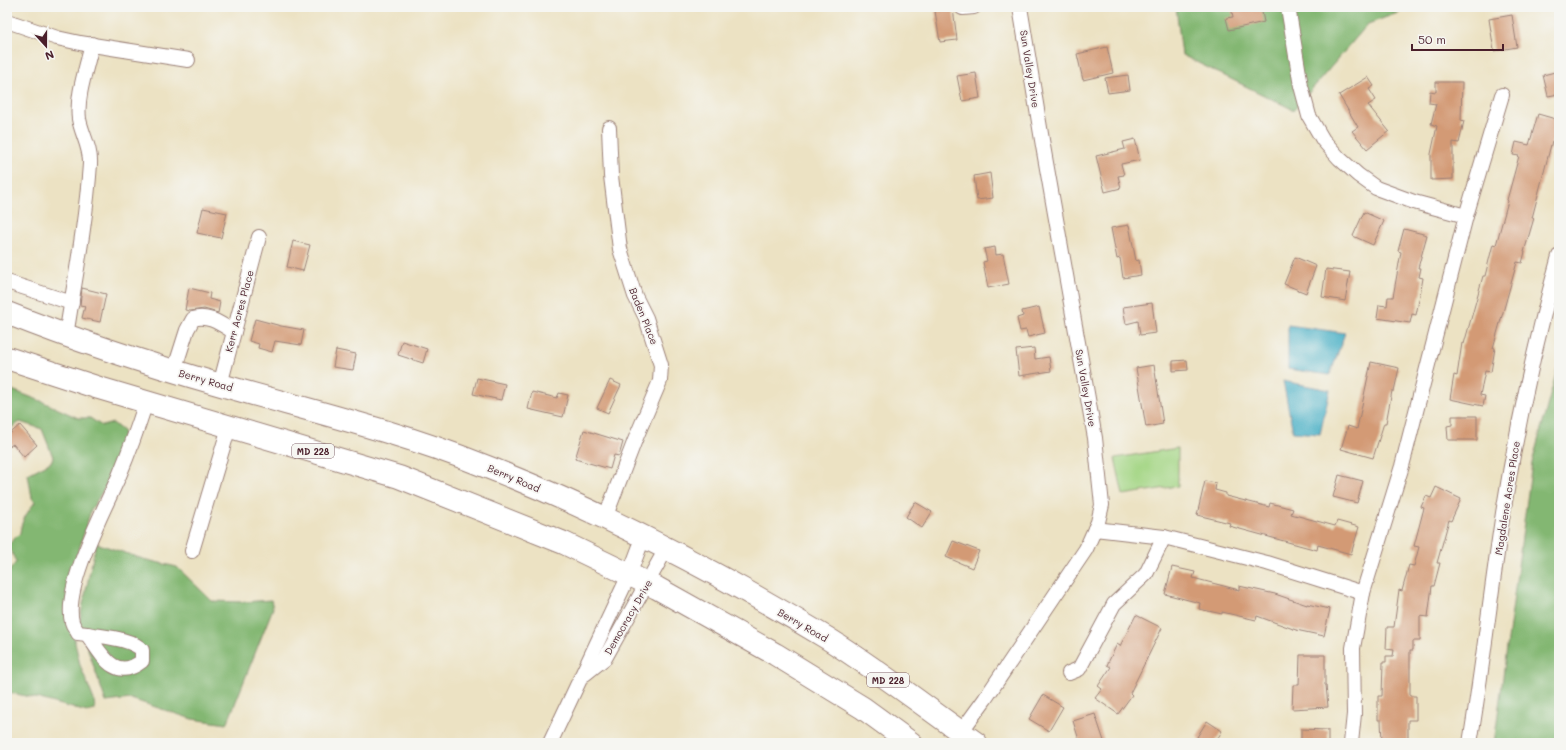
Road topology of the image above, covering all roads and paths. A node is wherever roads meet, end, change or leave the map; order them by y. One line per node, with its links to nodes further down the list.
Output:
1 (962, 7): 2 (street)
2 (974, 7)
3 (1020, 7): 24 (street, Sun Valley Drive)
4 (1288, 7): 10 (street)
5 (7, 21): 6 (street)
6 (92, 44): 7 (street); 14 (street)
7 (188, 60)
8 (1502, 95): 10 (street)
9 (609, 128): 23 (street, Baden Place)
10 (1466, 216): 30 (street)
11 (258, 237): 16 (street, Kerr Acres Place)
12 (1559, 256): 38 (street, Magdalene Acres Place)
13 (7, 282): 14 (street)
14 (72, 303): 17 (street)
15 (7, 313): 17 (highway, Berry Road / MD 228)
16 (234, 332): 19 (street); 20 (street, Kerr Acres Place)
17 (66, 336): 19 (highway, Berry Road / MD 228)
18 (7, 358): 21 (highway, MD 228)
19 (174, 371): 20 (highway, Berry Road / MD 228)
20 (220, 385): 23 (highway, Berry Road / MD 228)
21 (146, 402): 22 (highway, MD 228); 31 (street)
22 (229, 427): 28 (street); 29 (highway, MD 228)
23 (605, 518): 26 (highway, Berry Road / MD 228)
24 (1095, 529): 25 (street); 34 (street, Sun Valley Drive)
25 (1164, 537): 30 (street); 32 (street)
26 (644, 538): 27 (highway, Berry Road / MD 228); 29 (street, Democracy Drive)
27 (666, 549): 29 (street, Democracy Drive); 34 (highway, Berry Road / MD 228)
28 (192, 551)
29 (638, 579): 33 (street, Democracy Drive); 33 (street, Democracy Drive); 36 (highway, MD 228)
30 (1363, 593): 37 (street)
31 (87, 634)
32 (1069, 673)
33 (581, 677): 35 (street, Democracy Drive)
34 (963, 739)
35 (550, 743)
36 (911, 743)
37 (1351, 743)
38 (1470, 743)

